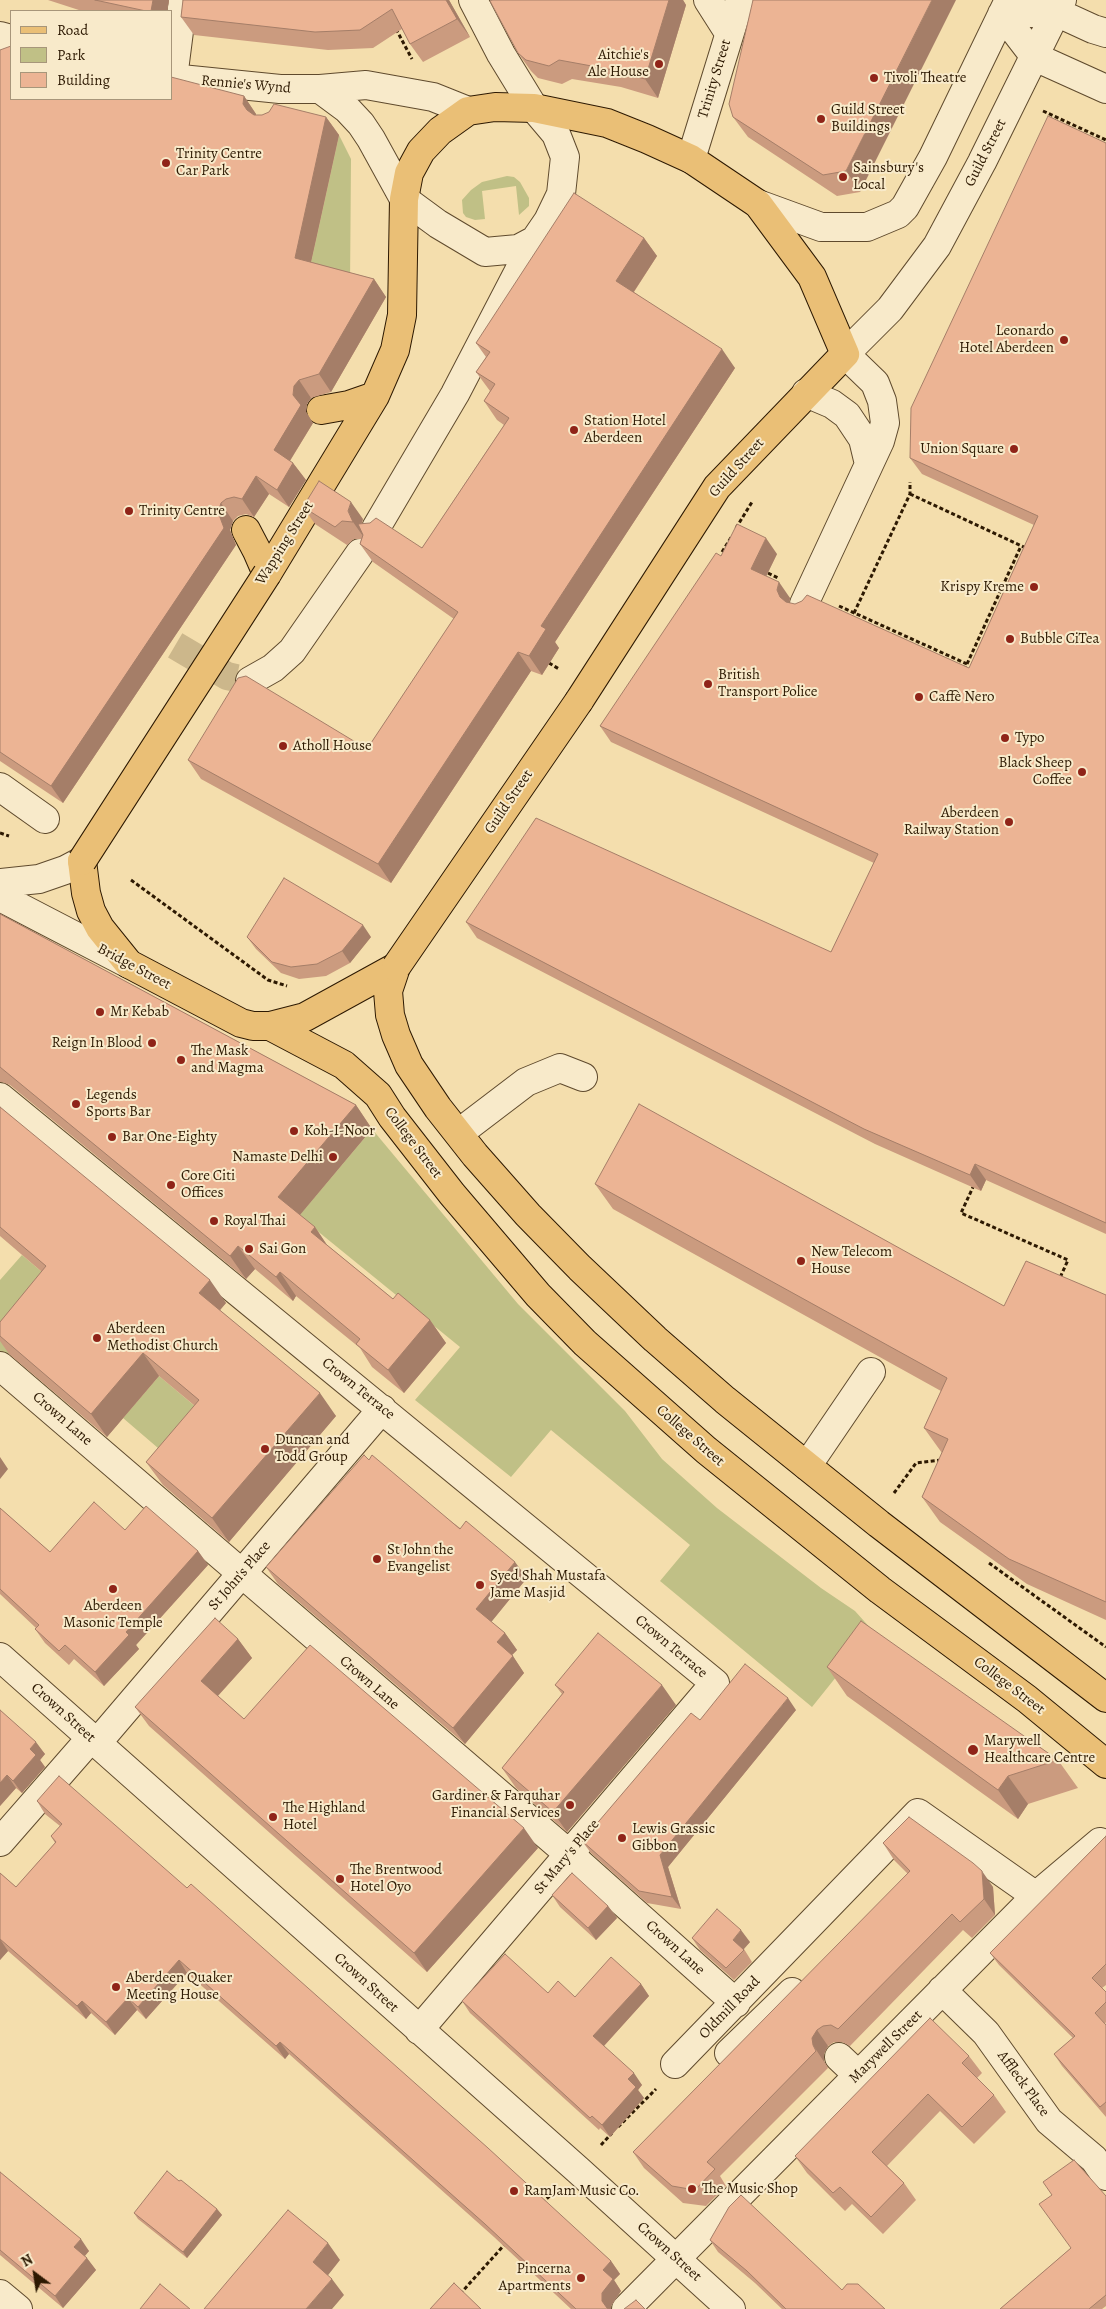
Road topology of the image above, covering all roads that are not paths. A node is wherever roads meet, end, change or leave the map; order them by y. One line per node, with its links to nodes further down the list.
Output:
1 (183, 0): 10 (street)
2 (473, 0): 14 (street)
3 (708, 0): 7 (street)
4 (740, 0): 7 (street, Trinity Street)
5 (1059, 6): 6 (street); 8 (street); 9 (street, Guild Street)
6 (1005, 7): 9 (street); 19 (street)
7 (729, 33): 17 (street, Trinity Street)
8 (1106, 33)
9 (1034, 57): 11 (street); 21 (street, Guild Street)
10 (172, 78): 12 (street, Rennie's Wynd)
11 (1103, 86)
12 (280, 89): 13 (street, Rennie's Wynd); 16 (street)
13 (320, 89): 15 (street, Rennie's Wynd); 18 (street)
14 (534, 108): 15 (main road, Wapping Street); 17 (main road, Wapping Street); 20 (street)
15 (468, 111): 18 (main road, Wapping Street)
16 (271, 118)
17 (691, 159): 19 (main road, Wapping Street)
18 (404, 199): 20 (street); 23 (main road, Wapping Street)
19 (758, 204): 21 (main road, Wapping Street)
20 (535, 240): 26 (street)
21 (845, 354): 22 (main road, Guild Street); 25 (street)
22 (806, 393): 25 (street); 38 (main road, Guild Street, bridge)
23 (375, 396): 24 (main road); 29 (main road, Wapping Street)
24 (321, 410)
25 (869, 464): 30 (street)
26 (376, 528)
27 (246, 530): 29 (main road)
28 (360, 553): 31 (street)
29 (267, 574): 34 (main road, Wapping Street, bridge)
30 (804, 604)
31 (250, 681)
32 (0, 787): 33 (street)
33 (46, 819)
34 (82, 861): 35 (street); 37 (main road)
35 (0, 883)
36 (0, 896): 37 (street, Bridge Street)
37 (129, 964): 39 (main road, Bridge Street)
38 (396, 967): 39 (main road, Bridge Street); 43 (main road)
39 (270, 1026): 40 (main road, Bridge Street)
40 (327, 1055): 53 (main road, College Street)
41 (583, 1076): 43 (street)
42 (0, 1097): 46 (street, Crown Terrace)
43 (459, 1133): 47 (main road)
44 (0, 1366): 48 (street, Crown Lane)
45 (871, 1372): 47 (street)
46 (382, 1409): 48 (street, St John's Place); 50 (street, Crown Terrace)
47 (807, 1466): 51 (main road)
48 (242, 1574): 52 (street, St John's Place); 56 (street, Crown Lane)
49 (0, 1657): 52 (street, Crown Street)
50 (715, 1683): 56 (street, St Mary's Place)
51 (1106, 1698)
52 (94, 1740): 54 (street, St John's Place); 61 (street, Crown Street)
53 (1106, 1764)
54 (0, 1842)
55 (1100, 1842): 57 (street, Marywell Street)
56 (570, 1854): 60 (street, Crown Lane); 61 (street, St Mary's Place)
57 (1036, 1896): 59 (street, Marywell Street); 60 (street, Oldmill Road)
58 (810, 1974): 62 (street)
59 (942, 1990): 64 (street, Affleck Place); 65 (street, Marywell Street)
60 (736, 2003): 63 (street, Oldmill Road)
61 (419, 2030): 65 (street, Crown Street)
62 (728, 2053)
63 (675, 2064)
64 (1106, 2176)
65 (676, 2258): 68 (street, Marywell Street); 69 (street, Crown Street)
66 (0, 2294): 67 (street)
67 (18, 2309)
68 (626, 2309)
69 (731, 2309)

